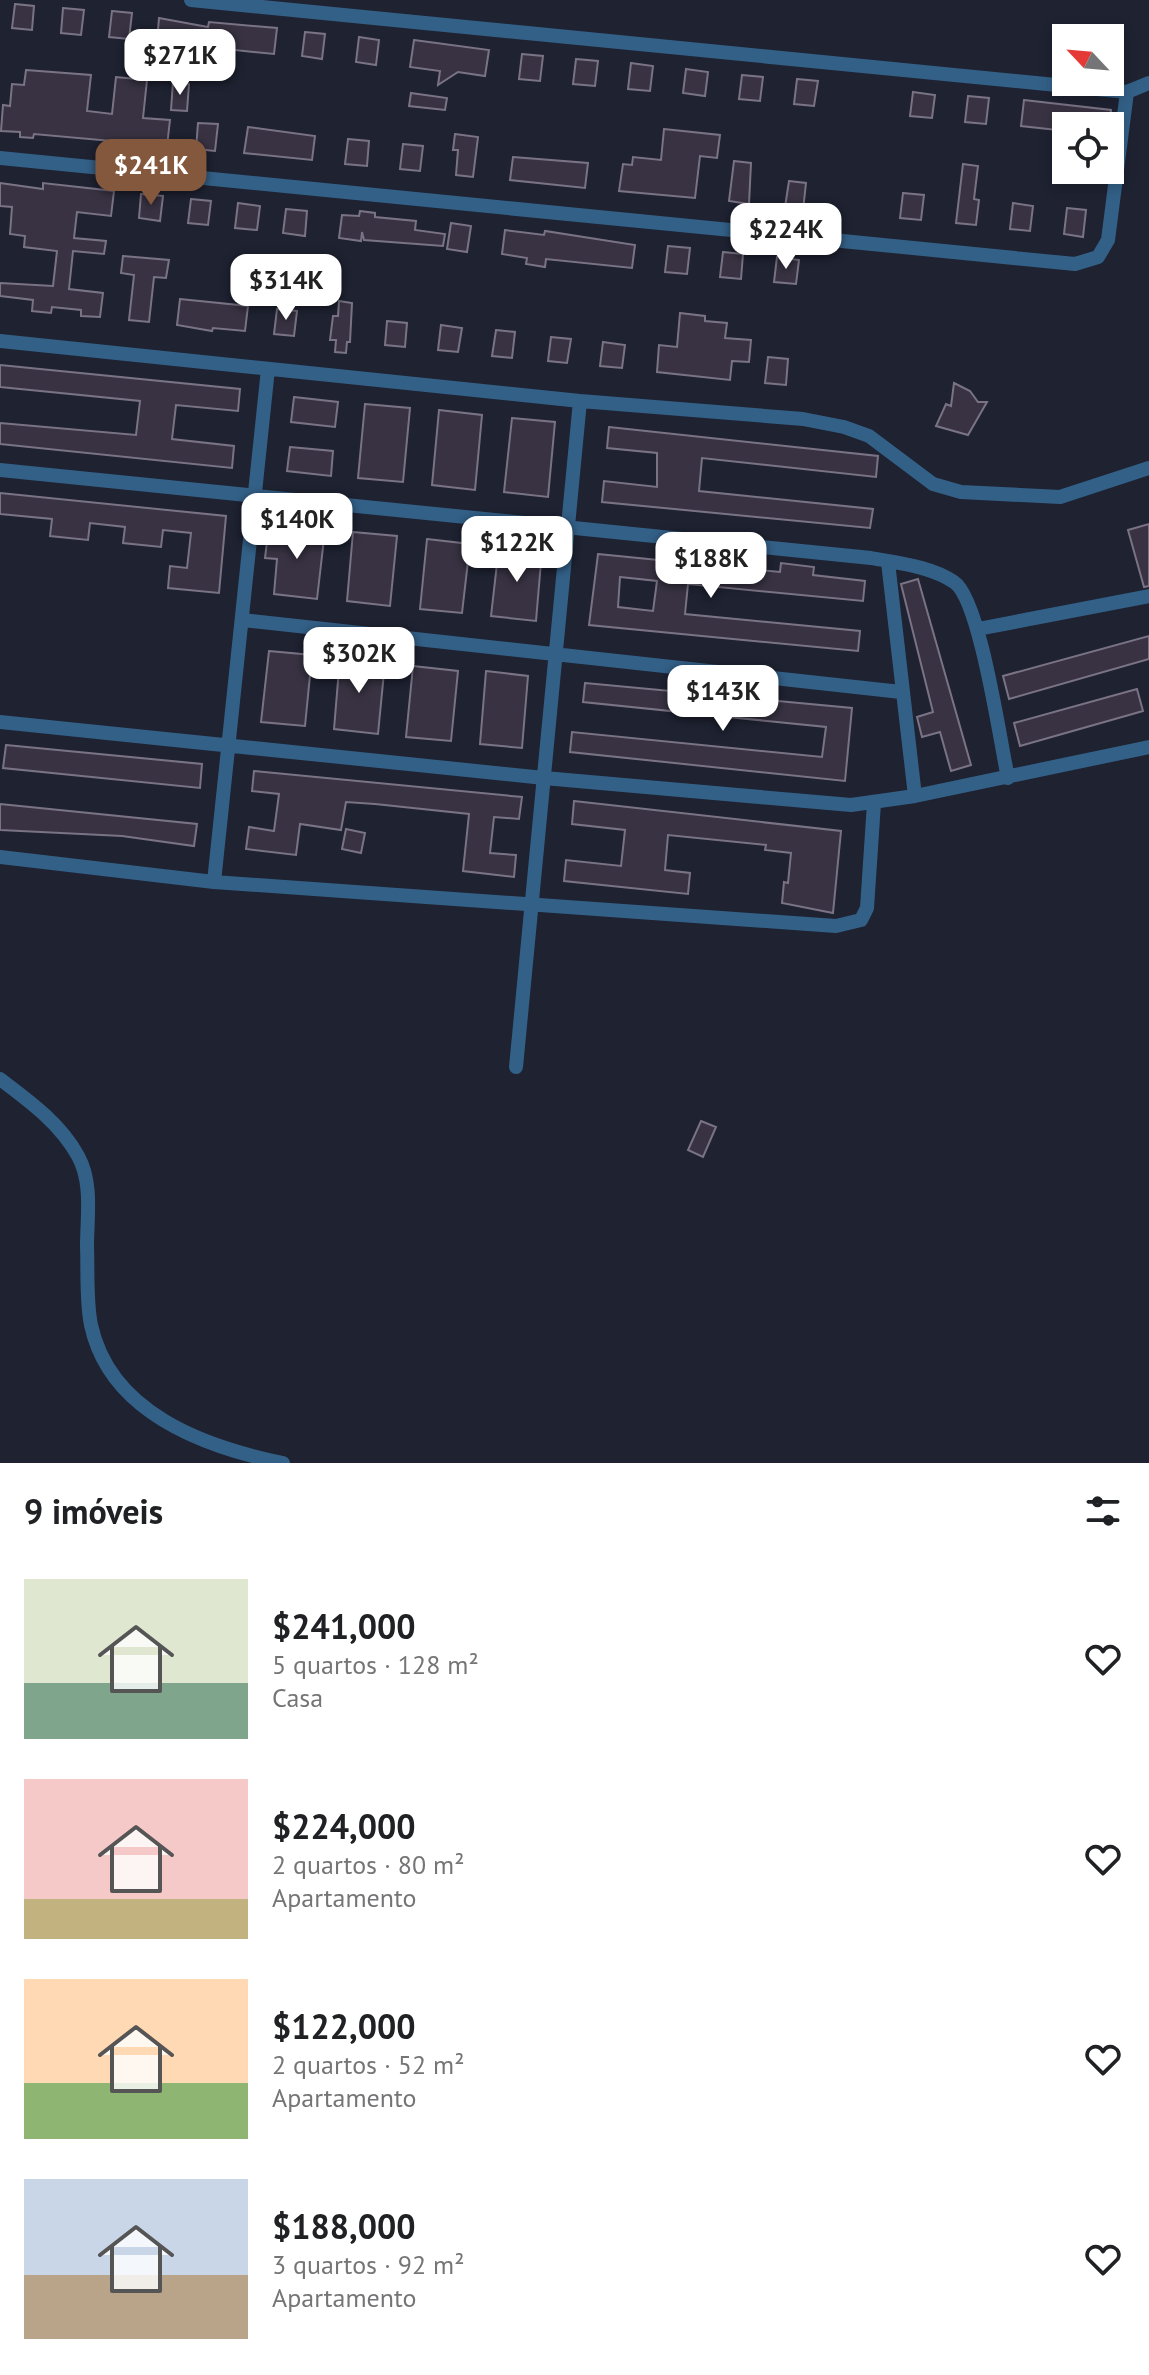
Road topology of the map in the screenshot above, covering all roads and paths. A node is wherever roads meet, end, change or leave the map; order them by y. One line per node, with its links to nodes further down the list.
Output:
1 (191, 0): 3 (street)
2 (1149, 83): 3 (street)
3 (1127, 92): 4 (street)
4 (0, 158)
5 (0, 341): 6 (street)
6 (268, 369): 7 (street); 10 (street)
7 (580, 401): 8 (street); 11 (street)
8 (1149, 468)
9 (0, 470): 10 (street)
10 (255, 495): 11 (street); 14 (street)
11 (568, 527): 12 (street); 16 (street)
12 (888, 562): 15 (street); 17 (street)
13 (1149, 596): 15 (street)
14 (242, 620): 16 (street); 19 (street)
15 (978, 629): 22 (street)
16 (556, 653): 17 (street); 21 (street)
17 (901, 692): 23 (street)
18 (0, 722): 19 (street)
19 (229, 745): 21 (street); 26 (street)
20 (1149, 747): 22 (street)
21 (544, 778): 24 (street); 27 (street)
22 (1008, 778): 23 (street)
23 (915, 796): 24 (street)
24 (874, 803): 27 (street)
25 (0, 857): 26 (street)
26 (214, 882): 27 (street)
27 (532, 904): 28 (street)
28 (516, 1067)
29 (0, 1079): 30 (street)
30 (283, 1463)

